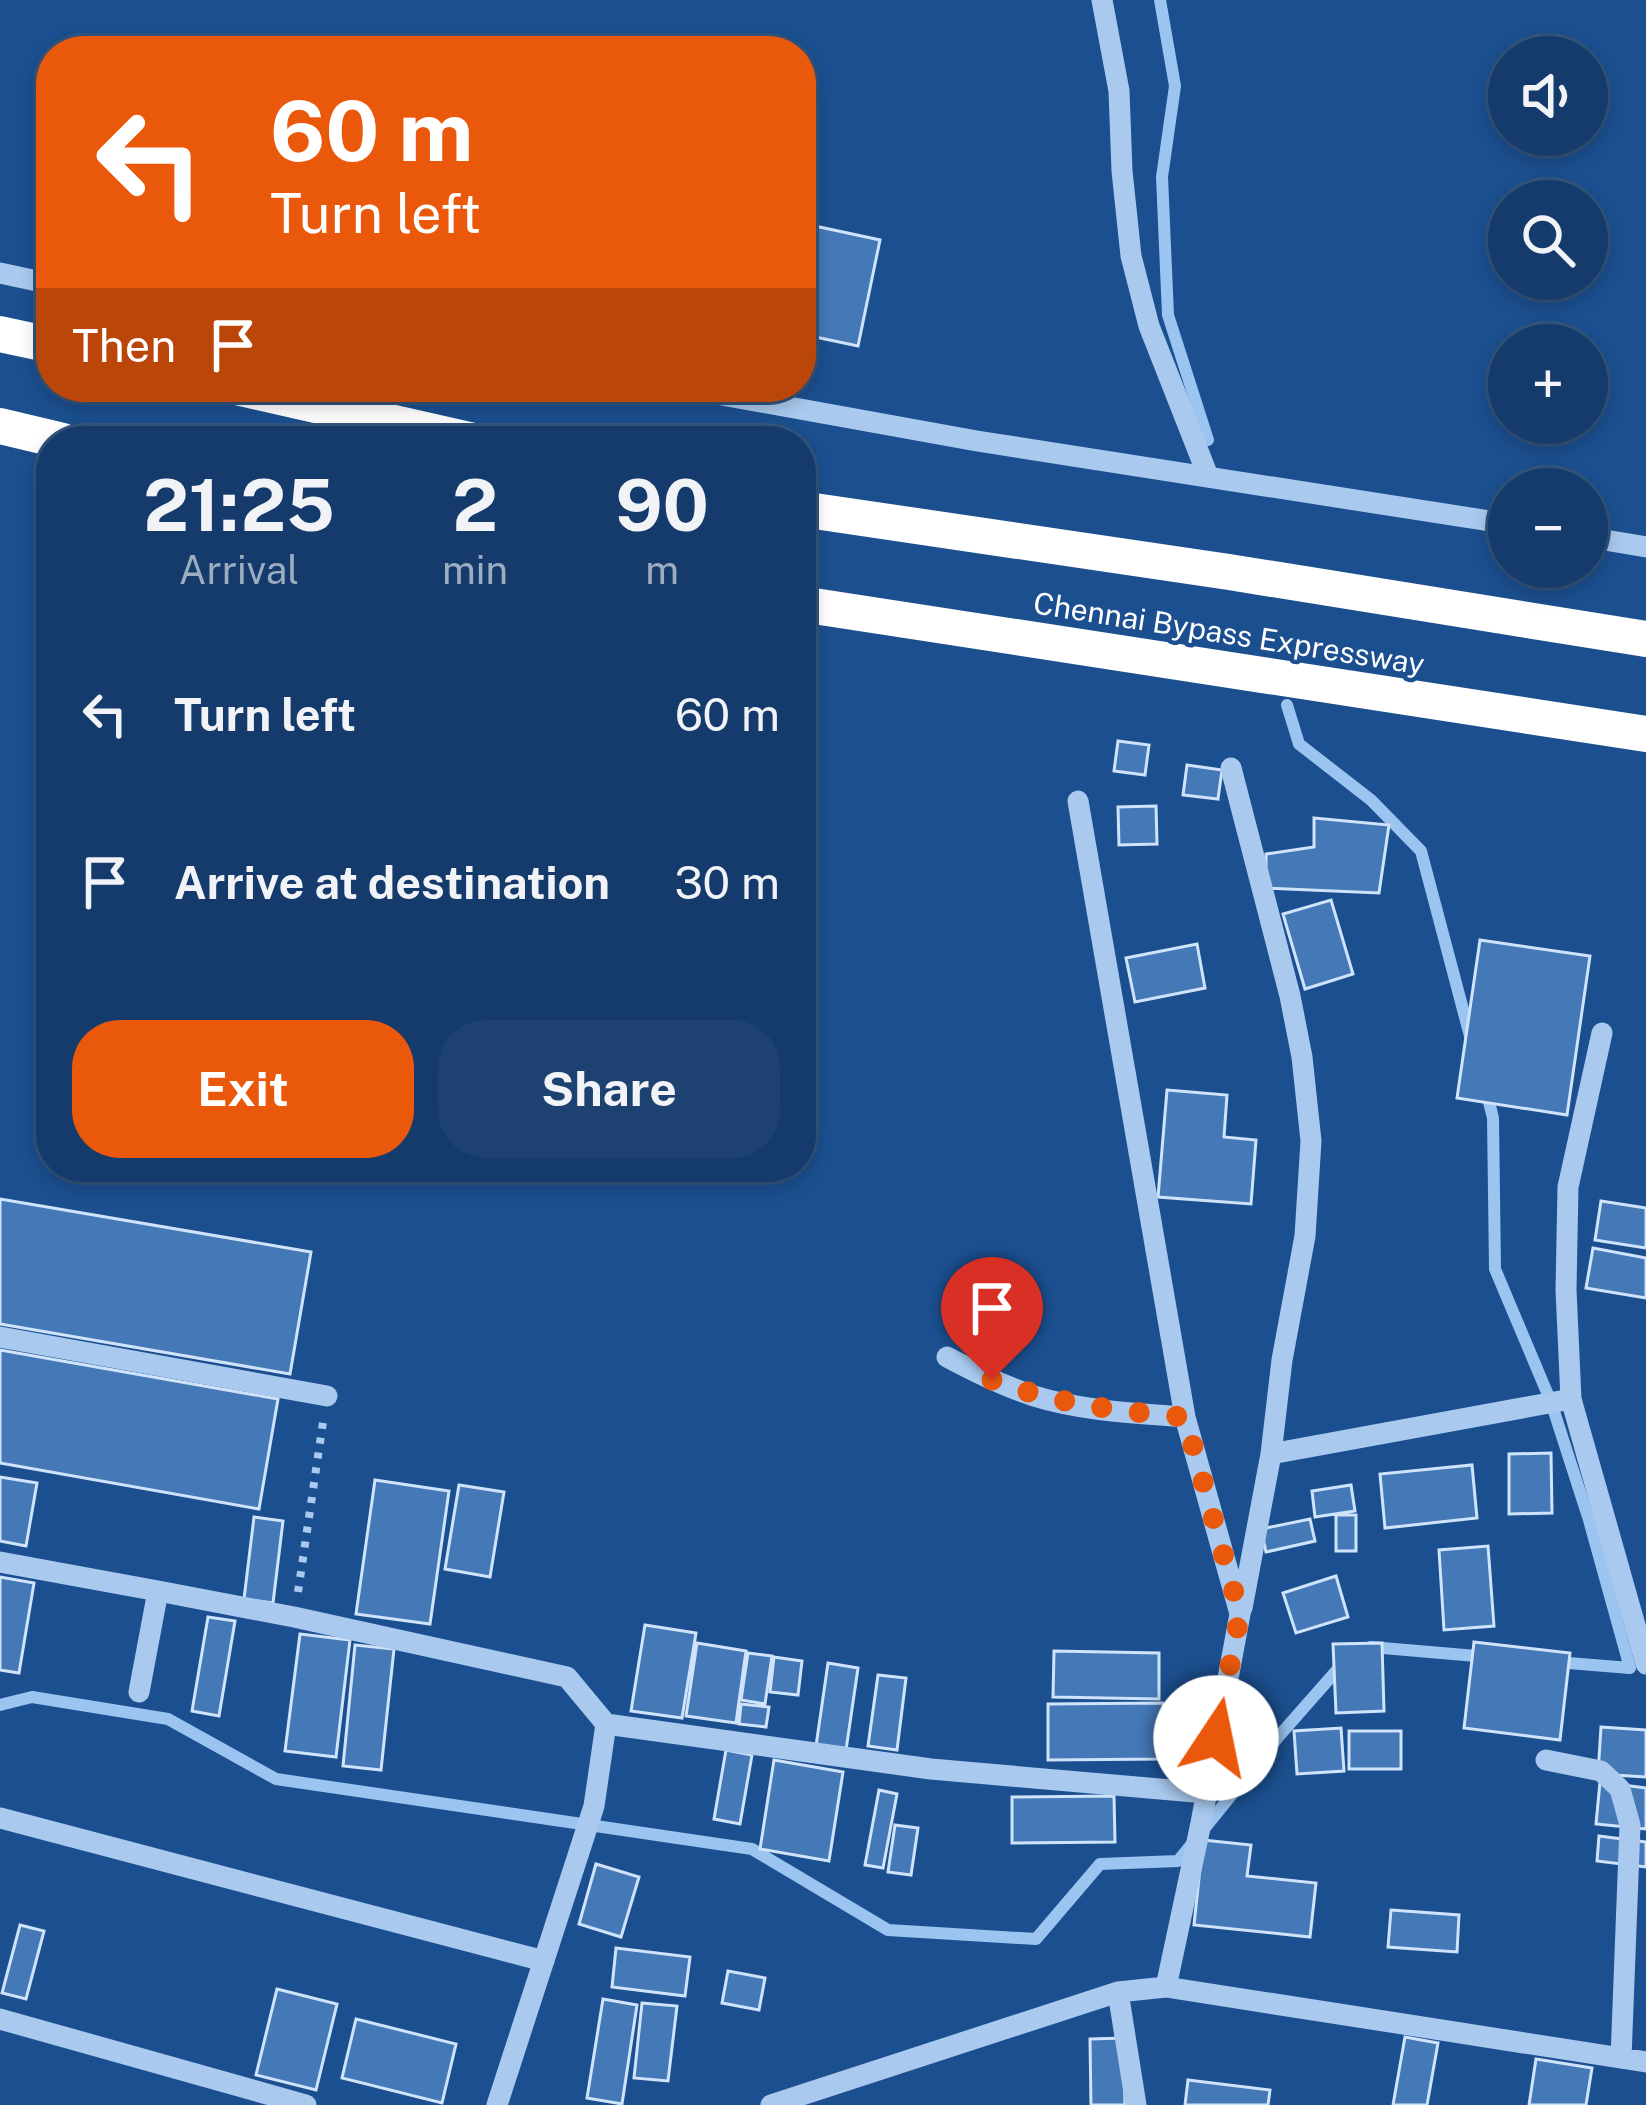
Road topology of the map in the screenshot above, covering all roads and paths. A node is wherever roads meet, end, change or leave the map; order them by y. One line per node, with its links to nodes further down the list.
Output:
1 (1102, 0): 11 (street)
2 (0, 273): 3 (street)
3 (36, 281)
4 (0, 334): 5 (highway)
5 (36, 342)
6 (302, 402): 8 (highway)
7 (761, 402): 11 (street)
8 (408, 426)
9 (0, 427): 10 (highway)
10 (36, 435)
11 (1208, 476): 13 (street)
12 (816, 511): 17 (highway, Chennai Bypass Expressway)
13 (1488, 521)
14 (1608, 541): 15 (street)
15 (1646, 547)
16 (816, 606): 18 (highway, Chennai Bypass Expressway)
17 (1646, 639)
18 (1646, 734)
19 (1231, 768): 27 (street)
20 (1078, 801): 26 (street)
21 (1602, 1033): 25 (street)
22 (0, 1337): 24 (street)
23 (946, 1357): 26 (street)
24 (327, 1396): 31 (path)
25 (1571, 1399): 27 (street); 32 (street)
26 (1185, 1417): 30 (street)
27 (1271, 1454): 30 (street)
28 (0, 1562): 29 (street)
29 (158, 1591): 31 (street); 34 (street)
30 (1240, 1614): 37 (street)
31 (294, 1617): 35 (street)
32 (1640, 1622): 33 (street)
33 (1646, 1664)
34 (139, 1692)
35 (607, 1724): 37 (street); 39 (street)
36 (1546, 1760): 43 (street)
37 (1206, 1792): 40 (street)
38 (0, 1818): 39 (street)
39 (544, 1960): 46 (street)
40 (1166, 1987): 41 (street); 43 (street)
41 (1118, 1992): 47 (street); 48 (street)
42 (0, 2018): 45 (street)
43 (1622, 2059): 44 (street)
44 (1646, 2062)
45 (307, 2105)
46 (497, 2105)
47 (771, 2105)
48 (1136, 2105)

